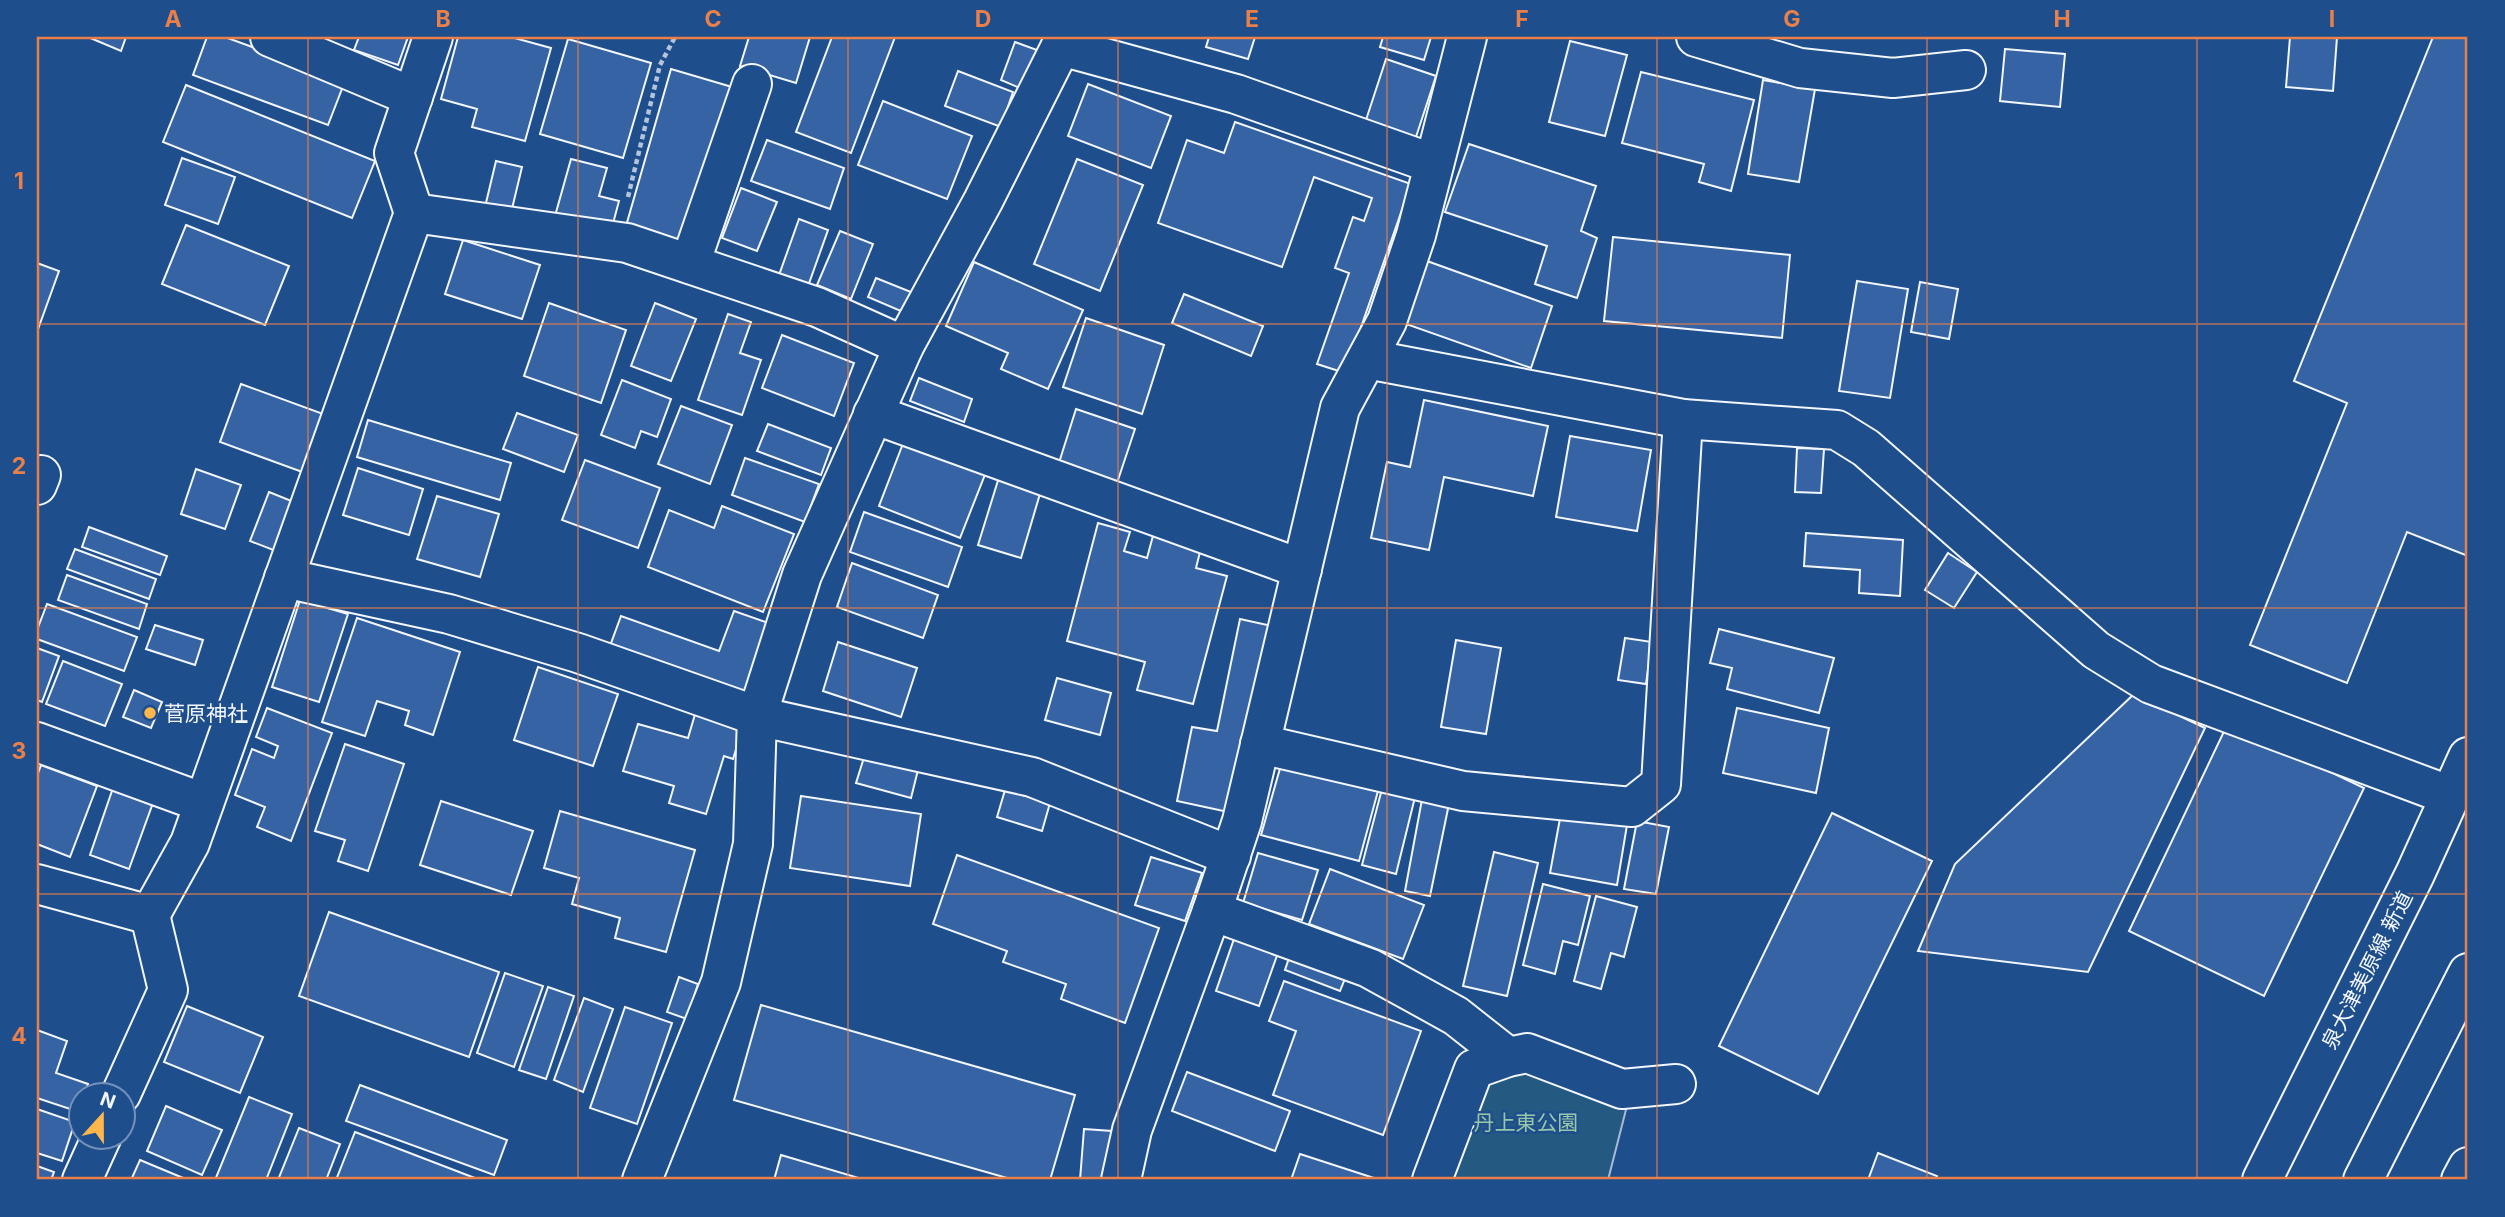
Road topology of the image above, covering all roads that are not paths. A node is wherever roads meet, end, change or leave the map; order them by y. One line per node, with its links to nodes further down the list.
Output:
1 (270, 37): 8 (main road)
2 (433, 37): 8 (main road)
3 (1467, 37): 9 (main road)
4 (1696, 37): 6 (main road)
5 (1062, 42): 9 (main road); 12 (main road)
6 (1966, 70)
7 (752, 84): 11 (main road)
8 (413, 97): 10 (main road)
9 (1434, 164): 13 (main road)
10 (414, 212): 11 (main road); 17 (main road)
11 (690, 264): 12 (main road)
12 (904, 346): 14 (main road)
13 (1367, 359): 15 (main road); 16 (main road)
14 (873, 414): 16 (main road); 18 (main road)
15 (1684, 419): 20 (main road); 22 (main road)
16 (1302, 569): 20 (main road)
17 (284, 578): 18 (main road); 23 (main road)
18 (757, 716): 24 (main road); 35 (main road)
19 (37, 742): 23 (main road)
20 (1260, 744): 24 (main road)
21 (2468, 757): 22 (main road, 泉大津美原線 新道)
22 (2451, 796): 38 (main road, 泉大津美原線 新道)
23 (204, 803): 27 (main road)
24 (1231, 856): 26 (main road)
25 (37, 884): 27 (main road)
26 (1212, 911): 29 (main road); 36 (main road)
27 (150, 915): 30 (main road)
28 (2468, 973): 39 (main road)
29 (1508, 1057): 31 (main road); 37 (main road)
30 (127, 1080)
31 (1676, 1084)
32 (96, 1150): 34 (main road)
33 (2468, 1167): 40 (main road)
34 (82, 1180)
35 (642, 1180)
36 (1121, 1180)
37 (1432, 1180)
38 (2262, 1180)
39 (2363, 1180)
40 (2461, 1180)

